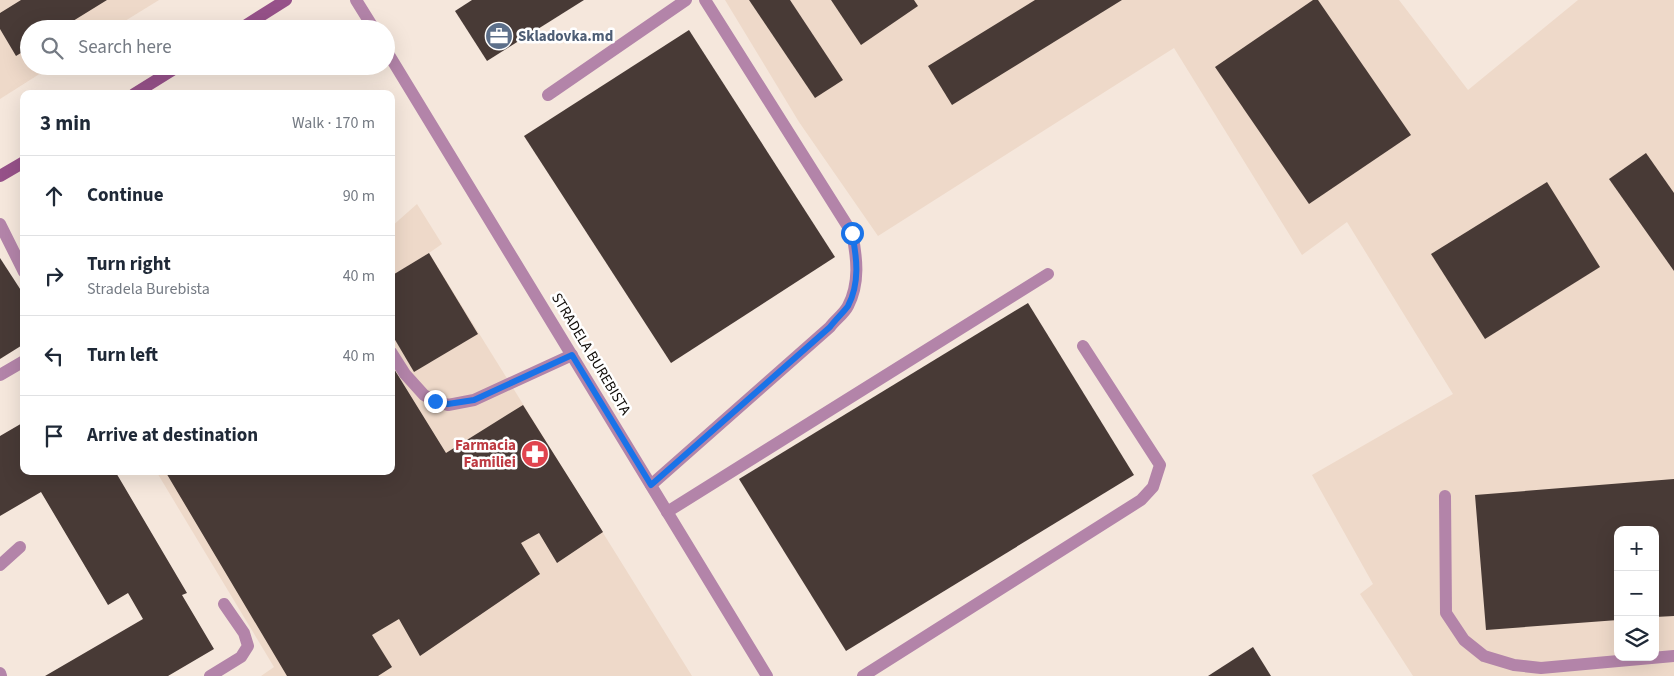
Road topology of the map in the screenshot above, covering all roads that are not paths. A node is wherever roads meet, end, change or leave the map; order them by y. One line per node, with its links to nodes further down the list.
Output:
1 (286, 0): 5 (main road)
2 (356, 0): 6 (street)
3 (686, 0): 10 (street)
4 (704, 0): 21 (street)
5 (254, 20)
6 (368, 20)
7 (395, 65): 17 (street, STRADELA BUREBISTA)
8 (165, 75): 9 (main road)
9 (140, 90)
10 (548, 94)
11 (20, 164): 12 (main road)
12 (0, 176)
13 (0, 224): 14 (street)
14 (20, 264)
15 (1048, 274): 23 (street)
16 (1082, 346): 30 (street)
17 (572, 355): 18 (street); 21 (street, STRADELA BUREBISTA)
18 (395, 358)
19 (20, 363): 20 (street)
20 (0, 375)
21 (651, 485): 23 (street, STRADELA BUREBISTA)
22 (1445, 496): 27 (street)
23 (667, 512): 29 (street, STRADELA BUREBISTA)
24 (20, 547): 25 (street)
25 (0, 565)
26 (224, 604): 28 (street)
27 (1674, 656)
28 (210, 676)
29 (767, 676)
30 (863, 676)

